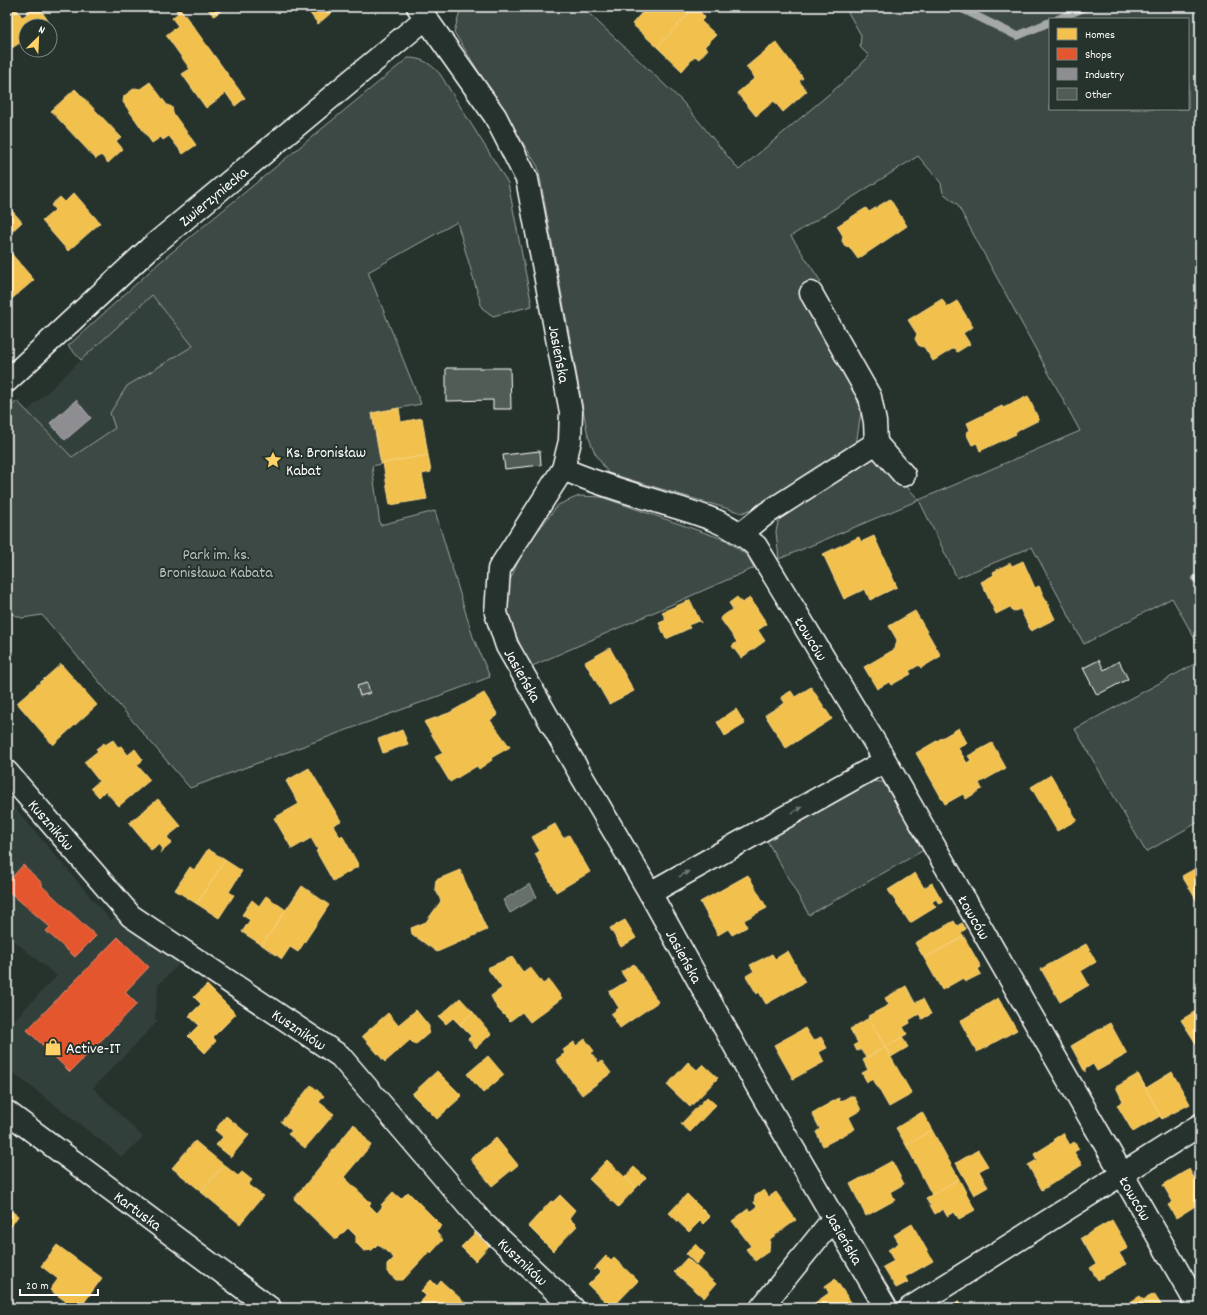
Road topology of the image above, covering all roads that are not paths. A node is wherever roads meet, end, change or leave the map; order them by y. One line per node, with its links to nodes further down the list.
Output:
1 (422, 13): 3 (street, Zwierzyniecka); 5 (street, Jasieńska)
2 (811, 293): 4 (street)
3 (7, 381)
4 (876, 443): 6 (street); 7 (street)
5 (564, 469): 7 (street, Łowców); 10 (street, Jasieńska)
6 (904, 475)
7 (742, 533): 8 (street, Łowców)
8 (885, 761): 10 (street, one-way to 8); 13 (street, Łowców)
9 (7, 772): 16 (street, Kuszników)
10 (650, 893): 14 (street, Jasieńska)
11 (7, 1112): 15 (street, Kartuska)
12 (1200, 1125): 13 (street)
13 (1121, 1173): 19 (street); 20 (street, Łowców)
14 (834, 1218): 17 (street); 18 (street, Jasieńska)
15 (270, 1308)
16 (573, 1308)
17 (761, 1308)
18 (886, 1308)
19 (910, 1308)
20 (1199, 1308)

